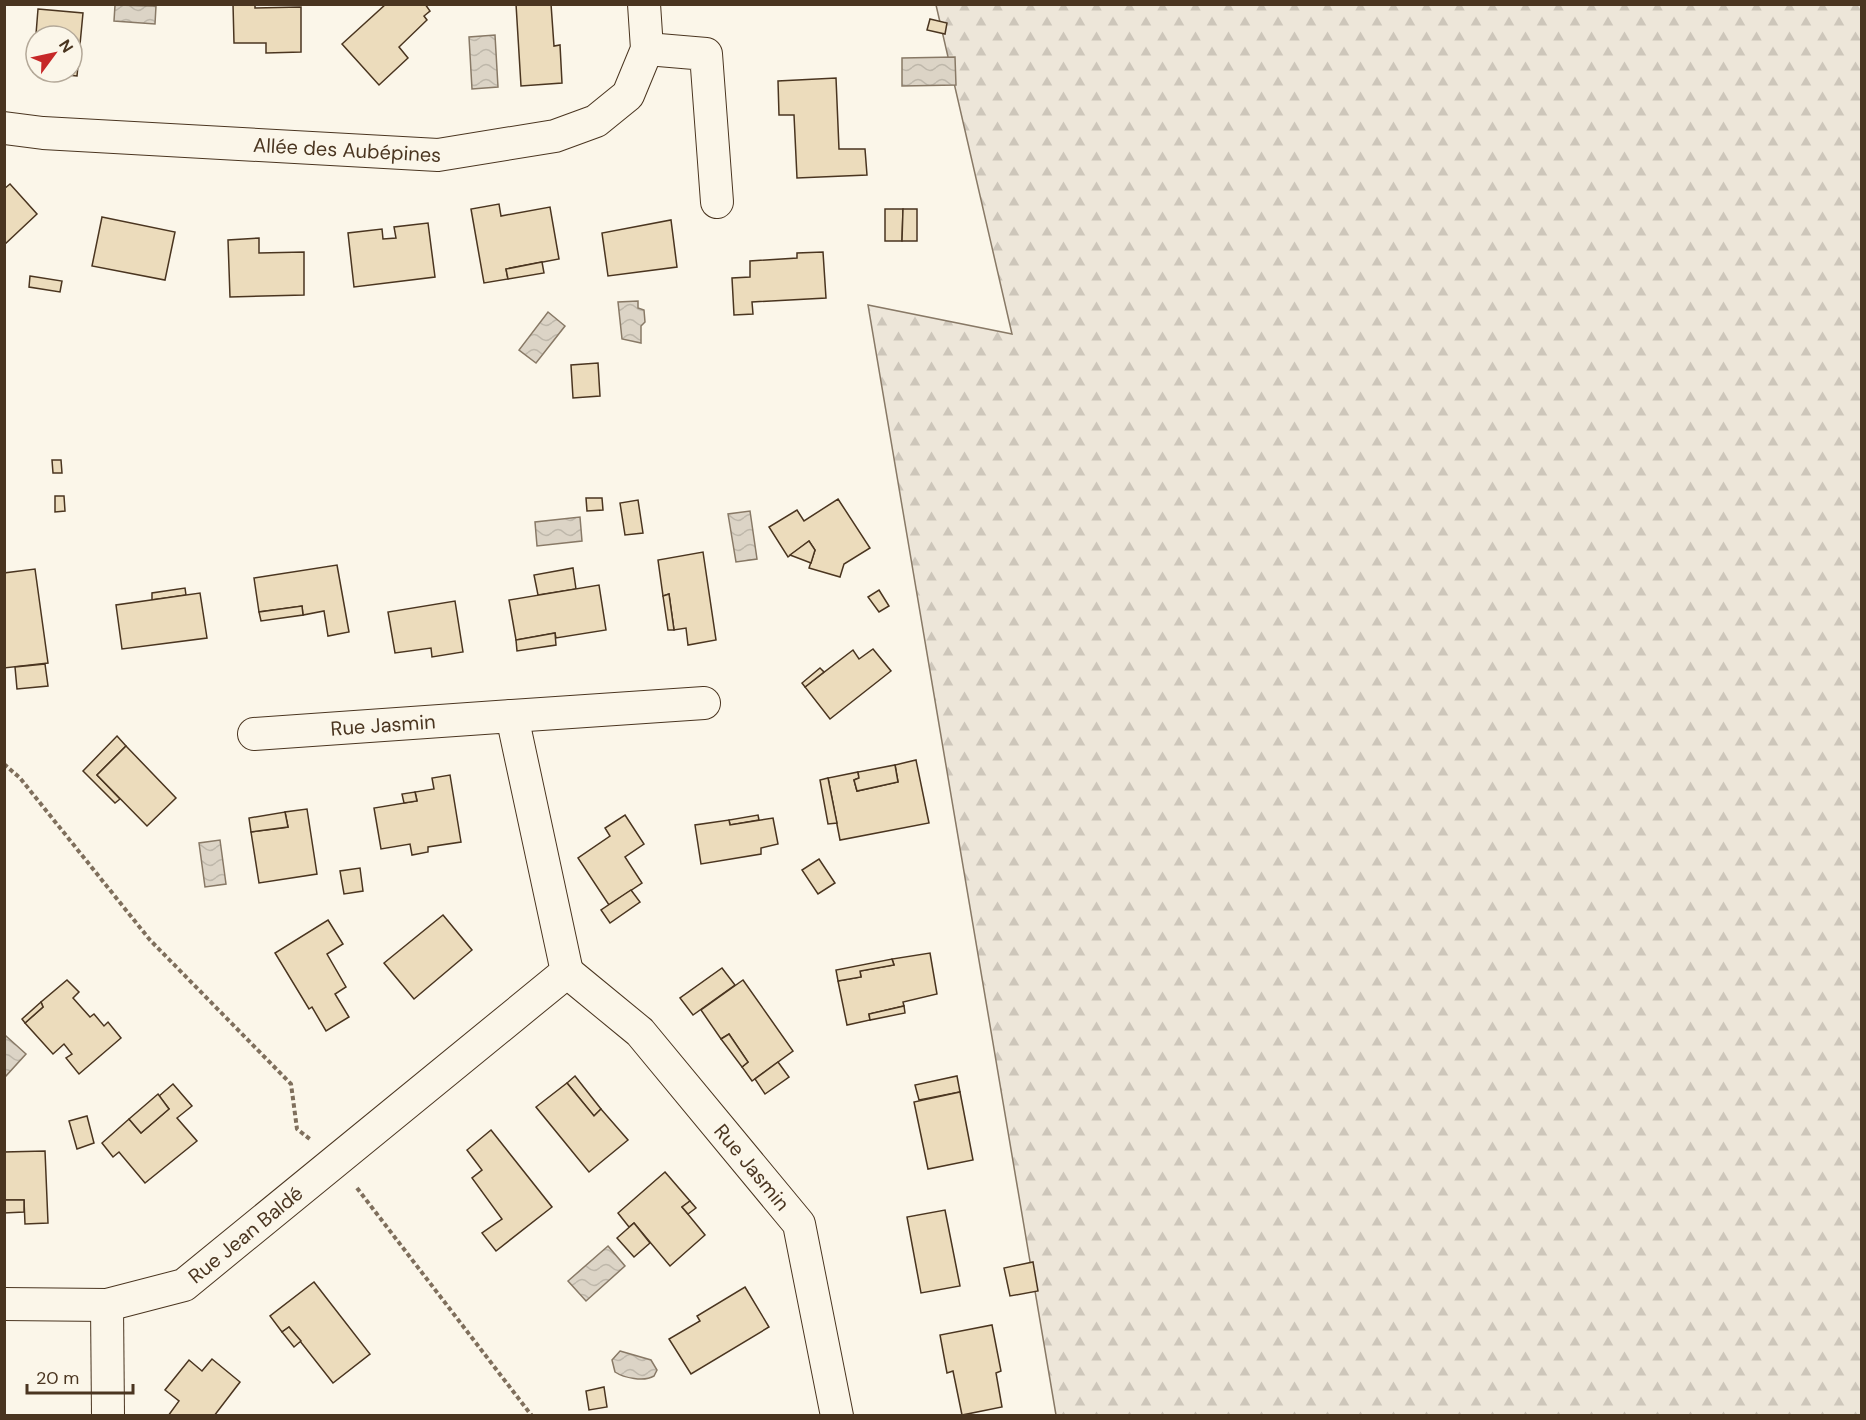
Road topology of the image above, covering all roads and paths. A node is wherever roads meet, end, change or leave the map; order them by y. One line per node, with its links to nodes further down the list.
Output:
1 (644, 4): 2 (street, Allée des Aubépines)
2 (647, 49): 3 (street, Allée des Aubépines); 4 (street)
3 (4, 128)
4 (717, 202)
5 (704, 703): 6 (street, Rue Jasmin)
6 (512, 716): 7 (street, Rue Jasmin); 9 (street)
7 (254, 734)
8 (4, 764): 10 (path)
9 (567, 972): 10 (street); 15 (street, Rue Jasmin)
10 (336, 1160): 12 (street, Rue Jean Baldé); 14 (path)
11 (4, 1304): 12 (street, Rue Jean Baldé)
12 (107, 1305): 13 (street)
13 (108, 1416)
14 (532, 1416)
15 (837, 1416)

